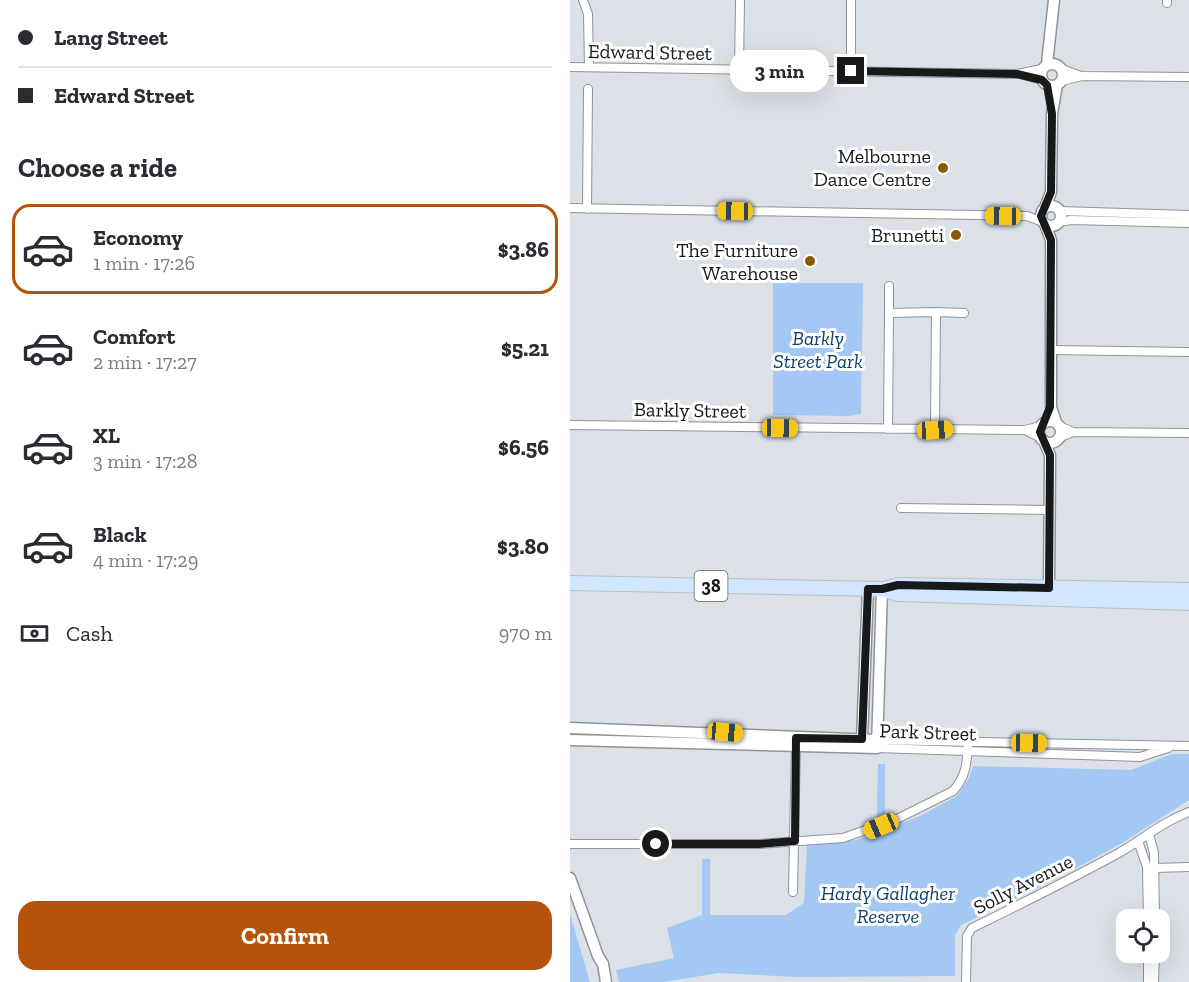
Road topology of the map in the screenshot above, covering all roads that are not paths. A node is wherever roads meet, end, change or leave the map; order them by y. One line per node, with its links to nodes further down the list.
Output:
1 (583, 0): 6 (street)
2 (740, 0): 7 (street)
3 (851, 0): 8 (street)
4 (1054, 0): 9 (street)
5 (570, 67): 6 (street, Edward Street)
6 (590, 67): 7 (street, Edward Street)
7 (739, 70): 8 (street, Edward Street)
8 (851, 71): 9 (street, Edward Street)
9 (1052, 75): 10 (street, Edward Street); 12 (street)
10 (1189, 77)
11 (588, 89): 14 (street)
12 (1051, 192): 16 (street); 17 (street)
13 (570, 208): 14 (street)
14 (587, 209): 16 (street)
15 (1189, 215): 18 (street)
16 (1044, 216): 17 (street); 17 (street); 20 (street)
17 (1058, 216): 18 (street); 20 (street)
18 (1175, 218): 19 (street)
19 (1189, 222)
20 (1051, 240): 25 (street)
21 (889, 286): 23 (street)
22 (936, 312): 23 (street); 24 (street); 32 (street)
23 (889, 313): 31 (street)
24 (964, 313)
25 (1051, 350): 26 (street); 27 (street)
26 (1189, 352)
27 (1050, 407): 29 (street); 30 (street)
28 (570, 424): 31 (street, Barkly Street)
29 (1043, 424): 30 (street); 33 (street, Barkly Street); 36 (street)
30 (1058, 424): 34 (street); 37 (street)
31 (888, 429): 32 (street, Barkly Street)
32 (935, 430): 33 (street, Barkly Street)
33 (1025, 430): 36 (street, Barkly Street)
34 (1073, 432): 35 (street); 37 (street)
35 (1189, 433)
36 (1043, 439): 37 (street); 38 (street)
37 (1057, 439): 38 (street)
38 (1050, 455): 40 (street)
39 (901, 508): 40 (street)
40 (1050, 510): 44 (street)
41 (570, 583): 42 (main road, 38)
42 (875, 589): 44 (main road, 38); 47 (street); 51 (street)
43 (1189, 590): 44 (main road, 38)
44 (1049, 593): 45 (main road, 38)
45 (1189, 603)
46 (570, 728): 49 (street, Park Street)
47 (862, 739): 49 (street, Park Street); 51 (street, Park Street)
48 (570, 740): 49 (street, Park Street)
49 (796, 742): 51 (street, Park Street); 57 (street)
50 (968, 742): 51 (street, Park Street); 52 (street, Park Street); 54 (street)
51 (877, 744): 54 (street, Park Street)
52 (1174, 746): 53 (street, Park Street); 54 (street, Park Street)
53 (1189, 746)
54 (968, 752): 57 (street)
55 (1189, 812): 56 (street)
56 (1149, 834): 58 (street); 61 (street)
57 (795, 841): 59 (street); 64 (street)
58 (1138, 841): 65 (street); 72 (street, Solly Avenue)
59 (570, 844)
60 (1189, 867): 61 (street)
61 (1155, 868): 66 (street)
62 (570, 878): 63 (street)
63 (572, 887): 67 (street)
64 (793, 892)
65 (1148, 909)
66 (1155, 909)
67 (598, 956): 70 (street); 71 (street)
68 (1148, 963): 73 (street)
69 (1155, 963): 74 (street)
70 (599, 982)
71 (606, 982)
72 (966, 982)
73 (1148, 982)
74 (1154, 982)

